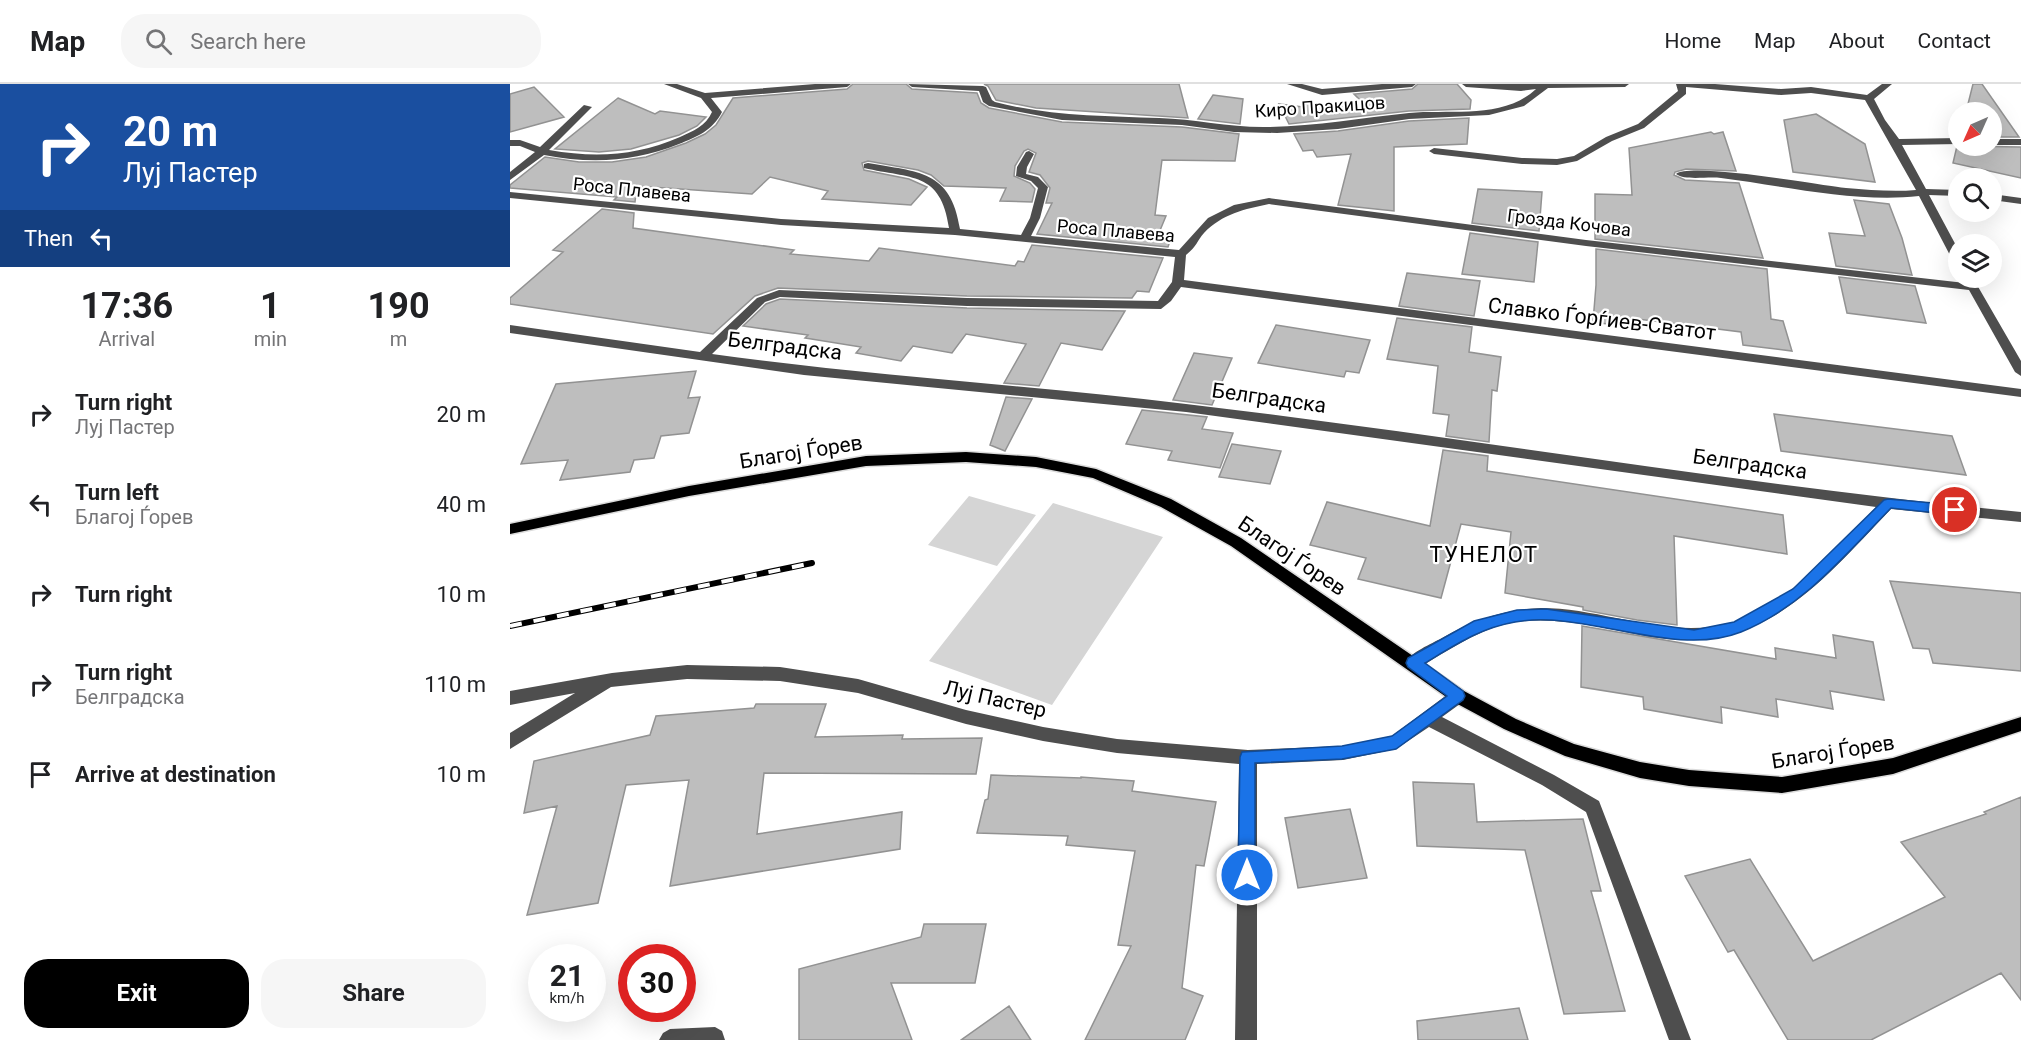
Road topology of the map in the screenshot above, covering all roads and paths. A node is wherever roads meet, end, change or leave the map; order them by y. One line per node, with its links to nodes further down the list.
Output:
1 (668, 84): 11 (street)
2 (847, 84): 11 (street)
3 (912, 84): 7 (street, Киро Пракицов)
4 (1291, 84): 5 (street, Киро Пракицов)
5 (1412, 84)
6 (1466, 84): 7 (street)
7 (1546, 84): 8 (street)
8 (1625, 84)
9 (1681, 84): 12 (street); 20 (street)
10 (1888, 84): 12 (street)
11 (704, 96): 19 (street)
12 (1869, 98): 15 (street)
13 (587, 106): 19 (street)
14 (1948, 141): 15 (street)
15 (1896, 142): 25 (street)
16 (2002, 142): 17 (street)
17 (2021, 142)
18 (510, 143): 19 (street)
19 (542, 151): 24 (street)
20 (1434, 151)
21 (1029, 154): 31 (street)
22 (868, 166): 30 (street)
23 (1681, 174): 25 (street)
24 (510, 177)
25 (1923, 192): 26 (street); 32 (street)
26 (1948, 193)
27 (510, 195): 30 (street, Роса Плавева)
28 (2002, 198): 29 (street)
29 (2021, 201)
30 (954, 232): 31 (street, Роса Плавева)
31 (1024, 240): 33 (street, Роса Плавева)
32 (1948, 240)
33 (1181, 254): 34 (street, Грозда Кочова); 35 (street, Роса Плавева)
34 (1948, 280)
35 (1178, 283): 38 (street); 40 (street, Славко Ѓорѓиев-Сватот)
36 (1973, 288): 39 (street)
37 (510, 329): 38 (street, Белградска)
38 (703, 356): 41 (street, Белградска)
39 (2021, 372)
40 (2021, 393)
41 (1888, 504): 42 (street, Белградска); 44 (street)
42 (2021, 516)
43 (510, 529): 44 (main road, Благој Ѓорев)
44 (1413, 663): 46 (main road, Благој Ѓорев)
45 (612, 680): 47 (street, Луј Пастер); 50 (street); 51 (street, Луј Пастер)
46 (1458, 696): 48 (street, Луј Пастер); 49 (main road, Благој Ѓорев)
47 (510, 698)
48 (1430, 718): 51 (street, Луј Пастер); 55 (street)
49 (2021, 724)
50 (510, 742)
51 (1248, 757): 54 (street)
52 (715, 1038): 53 (street)
53 (670, 1040)
54 (1246, 1040)
55 (1680, 1040)

